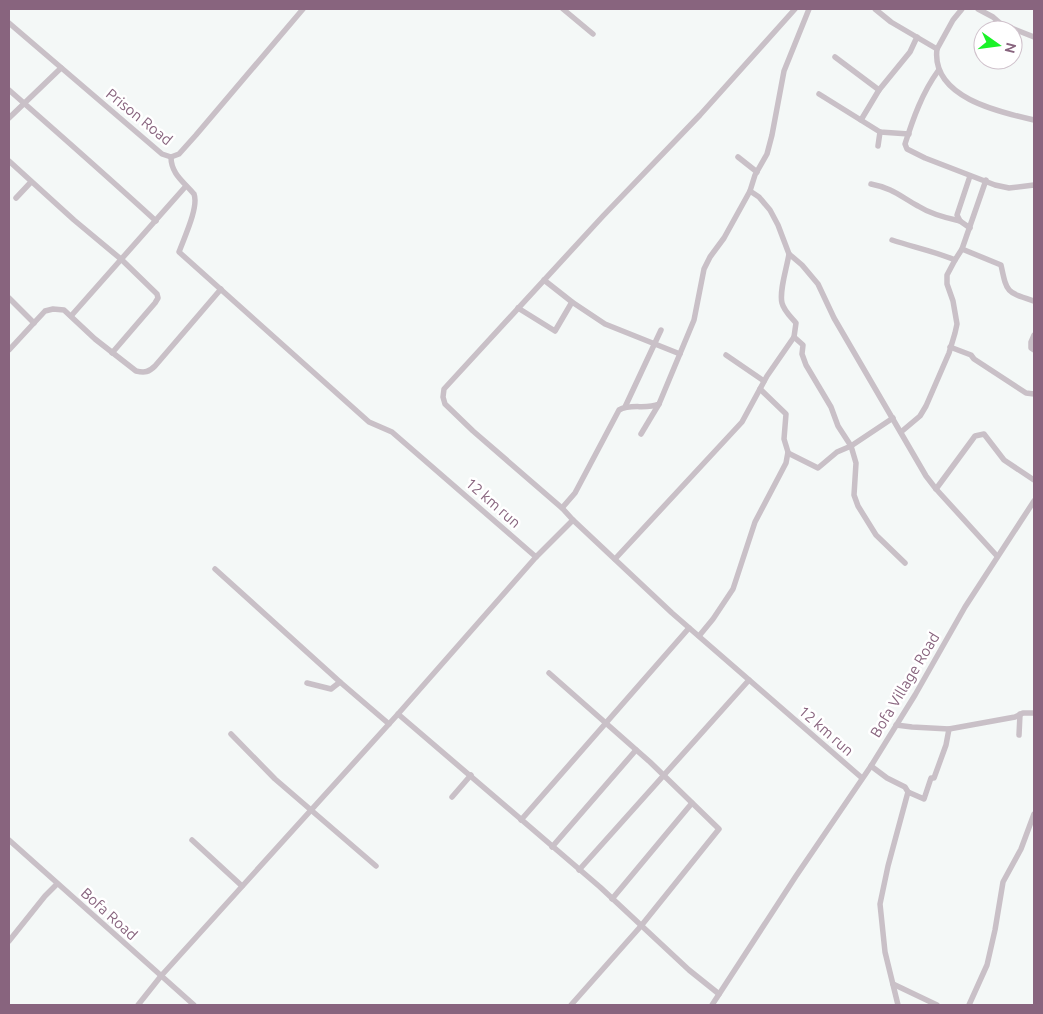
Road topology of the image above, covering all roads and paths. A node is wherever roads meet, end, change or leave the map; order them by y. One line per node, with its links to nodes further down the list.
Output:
1 (303, 9): 26 (street, Prison Road)
2 (563, 9): 9 (street)
3 (795, 9): 46 (street, 12 km run)
4 (809, 9): 29 (street)
5 (875, 9): 10 (street)
6 (962, 9): 12 (street)
7 (978, 9): 11 (street)
8 (9, 23): 14 (street, Prison Road)
9 (593, 34)
10 (917, 37): 12 (street); 17 (street)
11 (1034, 37)
12 (937, 49): 15 (street)
13 (835, 57): 17 (street)
14 (61, 68): 19 (street); 26 (street, Prison Road)
15 (938, 72): 22 (street); 24 (street)
16 (9, 90): 19 (street)
17 (879, 90): 21 (street)
18 (819, 94): 21 (street)
19 (23, 104): 20 (street); 38 (street)
20 (9, 118)
21 (861, 120): 23 (street)
22 (1034, 120)
23 (880, 132): 24 (street); 25 (street)
24 (908, 134): 30 (street)
25 (878, 146)
26 (171, 157): 35 (street, 12 km run)
27 (738, 157): 29 (street)
28 (9, 160): 32 (street)
29 (757, 172): 36 (street)
30 (970, 176): 31 (street); 39 (street)
31 (986, 180): 34 (street); 40 (street)
32 (31, 182): 37 (street); 44 (street)
33 (871, 184): 39 (street)
34 (1034, 185)
35 (186, 186): 38 (street); 47 (street, 12 km run)
36 (750, 191): 43 (street); 62 (street)
37 (16, 198)
38 (156, 221): 44 (street)
39 (960, 221): 40 (street)
40 (970, 228): 42 (street)
41 (892, 240): 45 (street)
42 (962, 249): 45 (street); 49 (street)
43 (789, 254): 56 (street); 69 (street)
44 (122, 260): 52 (street); 61 (street)
45 (955, 260): 58 (street)
46 (544, 280): 50 (street); 51 (street, 12 km run)
47 (221, 289): 61 (street); 80 (street, 12 km run)
48 (9, 298): 53 (street)
49 (1034, 301)
50 (572, 302): 51 (street); 57 (street)
51 (518, 308): 77 (street, 12 km run)
52 (71, 316): 53 (street); 61 (street)
53 (34, 322): 59 (street)
54 (661, 330): 57 (street)
55 (1034, 335): 60 (street)
56 (794, 337): 64 (street); 72 (street)
57 (655, 344): 62 (street); 68 (street)
58 (950, 347): 66 (street); 70 (street)
59 (9, 350)
60 (1034, 350)
61 (112, 353)
62 (680, 354): 67 (street)
63 (726, 354): 64 (street)
64 (764, 381): 65 (street)
65 (760, 389): 73 (street); 81 (street)
66 (1034, 394)
67 (658, 404): 68 (street); 71 (street)
68 (625, 407): 77 (street)
69 (893, 418): 70 (street); 72 (street)
70 (901, 432): 75 (street)
71 (641, 434)
72 (850, 446): 73 (street); 82 (street)
73 (788, 453): 85 (street)
74 (1034, 480): 75 (street)
75 (936, 490): 79 (street)
76 (1034, 501): 79 (street, Bofa Village Road)
77 (562, 508): 78 (street, 12 km run)
78 (573, 520): 80 (street); 81 (street, 12 km run)
79 (997, 556): 95 (street, Bofa Village Road)
80 (536, 557): 91 (street)
81 (615, 560): 84 (street, 12 km run)
82 (905, 563)
83 (215, 570): 88 (street)
84 (689, 628): 85 (street, 12 km run); 93 (street)
85 (699, 636): 87 (street, 12 km run)
86 (549, 672): 93 (street)
87 (749, 680): 102 (street); 103 (street, 12 km run)
88 (340, 682): 89 (street); 94 (street)
89 (307, 683)
90 (1034, 713): 92 (street)
91 (398, 714): 94 (street); 101 (street)
92 (1020, 714): 96 (street); 98 (street)
93 (606, 723): 99 (street); 109 (street)
94 (389, 724): 107 (street)
95 (896, 724): 96 (street); 100 (street, Bofa Village Road)
96 (950, 729): 104 (street)
97 (231, 734): 107 (street)
98 (1019, 735)
99 (636, 750): 102 (street); 112 (street)
100 (871, 766): 103 (street, Bofa Village Road); 104 (street)
101 (470, 775): 105 (street); 109 (street)
102 (663, 776): 106 (street); 114 (street)
103 (862, 778): 122 (street, Bofa Village Road)
104 (908, 792): 121 (street)
105 (452, 797)
106 (692, 803): 117 (street); 118 (street)
107 (311, 810): 113 (street); 116 (street)
108 (1034, 814): 129 (street)
109 (521, 820): 112 (street)
110 (9, 840): 115 (street, Bofa Road)
111 (192, 840): 116 (street)
112 (552, 847): 114 (street)
113 (376, 866)
114 (579, 870): 117 (street)
115 (58, 884): 119 (street); 120 (street, Bofa Road)
116 (242, 886): 120 (street)
117 (612, 899): 118 (street)
118 (641, 926): 122 (street); 125 (street)
119 (9, 941)
120 (160, 976): 123 (street); 124 (street, Bofa Road)
121 (893, 984): 127 (street); 128 (street)
122 (720, 994): 126 (street, Bofa Village Road)
123 (138, 1005)
124 (194, 1005)
125 (571, 1005)
126 (712, 1005)
127 (898, 1005)
128 (937, 1005)
129 (969, 1005)

